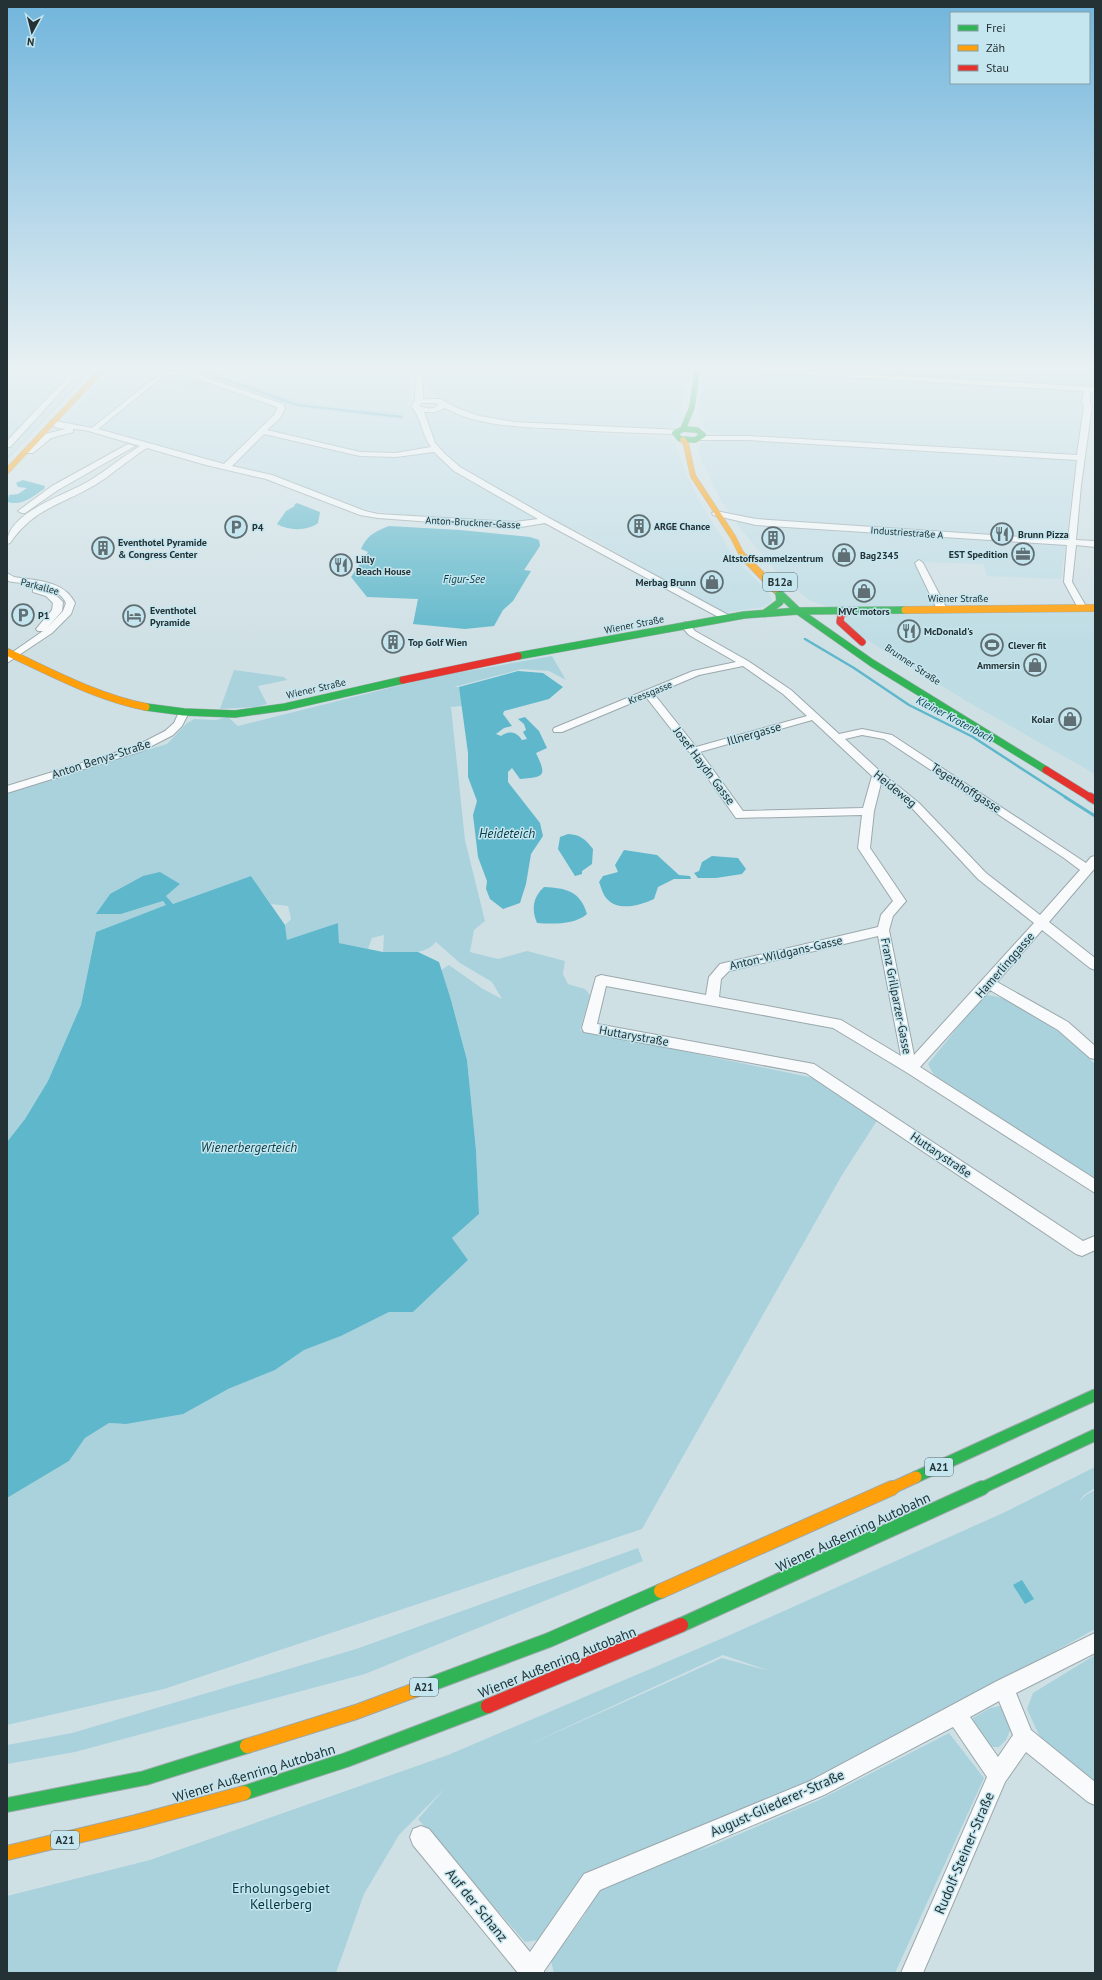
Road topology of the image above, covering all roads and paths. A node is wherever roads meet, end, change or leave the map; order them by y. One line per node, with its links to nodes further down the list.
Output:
1 (15, 462): 11 (main road)
2 (102, 462): 16 (street)
3 (121, 462): 16 (street)
4 (208, 462): 10 (street, Anton-Bruckner-Gasse)
5 (231, 462): 10 (street)
6 (449, 462): 14 (street)
7 (690, 462): 12 (main road, B12a)
8 (696, 462): 12 (main road, B12a)
9 (1081, 462): 19 (street)
10 (226, 467): 14 (street, Anton-Bruckner-Gasse)
11 (7, 471)
12 (704, 492): 13 (main road, B12a)
13 (716, 513): 15 (street, Industriestraße A); 17 (main road, B12a)
14 (546, 520): 34 (street)
15 (742, 520): 17 (street); 19 (street, Industriestraße A)
16 (15, 521): 18 (street)
17 (731, 534): 24 (main road, B12a); 25 (main road, B12a)
18 (7, 541)
19 (1072, 543): 20 (street, Industriestraße A); 27 (street)
20 (1095, 544)
21 (919, 564): 29 (street)
22 (7, 576): 36 (street, Parkallee)
23 (7, 586): 36 (street, Parkallee)
24 (790, 590)
25 (779, 593): 30 (main road, B12a); 33 (main road)
26 (805, 603): 31 (main road, Brunner Straße / B12a)
27 (1082, 608): 28 (main road, Wiener Straße); 29 (main road, Wiener Straße)
28 (1095, 608)
29 (942, 609): 32 (main road, Wiener Straße)
30 (798, 611): 31 (main road, Wiener Straße); 33 (main road, Wiener Straße); 48 (main road, Brunner Straße / B12a)
31 (815, 611): 32 (main road, Wiener Straße); 32 (main road, Brunner Straße / B12a)
32 (848, 611)
33 (765, 613): 34 (main road, Wiener Straße)
34 (727, 618): 35 (main road, Wiener Straße)
35 (686, 625): 37 (street, Heideweg); 40 (main road, Wiener Straße)
36 (11, 651): 40 (main road, Wiener Straße)
37 (745, 663): 39 (street, Kressgasse); 41 (street, Heideweg)
38 (899, 668): 45 (main road, Brunner Straße)
39 (648, 693): 42 (street, Kressgasse); 44 (street, Josef Haydn Gasse)
40 (184, 712): 47 (street, Anton Benya-Straße)
41 (813, 717): 43 (street, Heideweg); 44 (street, Illnergasse)
42 (558, 730)
43 (837, 738): 46 (street, Heideweg); 51 (street, Tegetthoffgasse)
44 (694, 751): 49 (street, Josef Haydn Gasse)
45 (1062, 768)
46 (878, 775): 49 (street, Franz Grillparzer-Gasse); 52 (street, Heideweg)
47 (7, 790)
48 (1095, 800)
49 (868, 811): 53 (street, Franz Grillparzer-Gasse)
50 (1095, 860): 51 (street, Hamerlinggasse)
51 (1086, 869): 52 (street, Hamerlinggasse)
52 (1041, 924): 54 (street, Heideweg); 55 (street, Hamerlinggasse)
53 (883, 930): 56 (street, Anton-Wildgans-Gasse); 58 (street, Franz Grillparzer-Gasse)
54 (1095, 965)
55 (989, 983): 57 (street); 58 (street, Hamerlinggasse)
56 (712, 1000): 58 (street, Huttarystraße); 60 (street, Huttarystraße)
57 (1095, 1054)
58 (912, 1068): 59 (street, Huttarystraße)
59 (1095, 1187)
60 (1095, 1243)
61 (1095, 1395): 69 (main road, Wiener Außenring Autobahn / A21)
62 (1095, 1435): 71 (main road, Wiener Außenring Autobahn / A21)
63 (1095, 1643): 64 (street, August-Gliederer-Straße)
64 (1004, 1688): 65 (street, August-Gliederer-Straße); 66 (street)
65 (956, 1714): 67 (street); 72 (street, August-Gliederer-Straße)
66 (1024, 1737): 67 (street, Rudolf-Steiner-Straße); 68 (street)
67 (998, 1775): 73 (street, Rudolf-Steiner-Straße)
68 (1095, 1795)
69 (7, 1805)
70 (421, 1837): 72 (street, Auf der Schanz)
71 (7, 1853)
72 (532, 1972)
73 (912, 1973)

